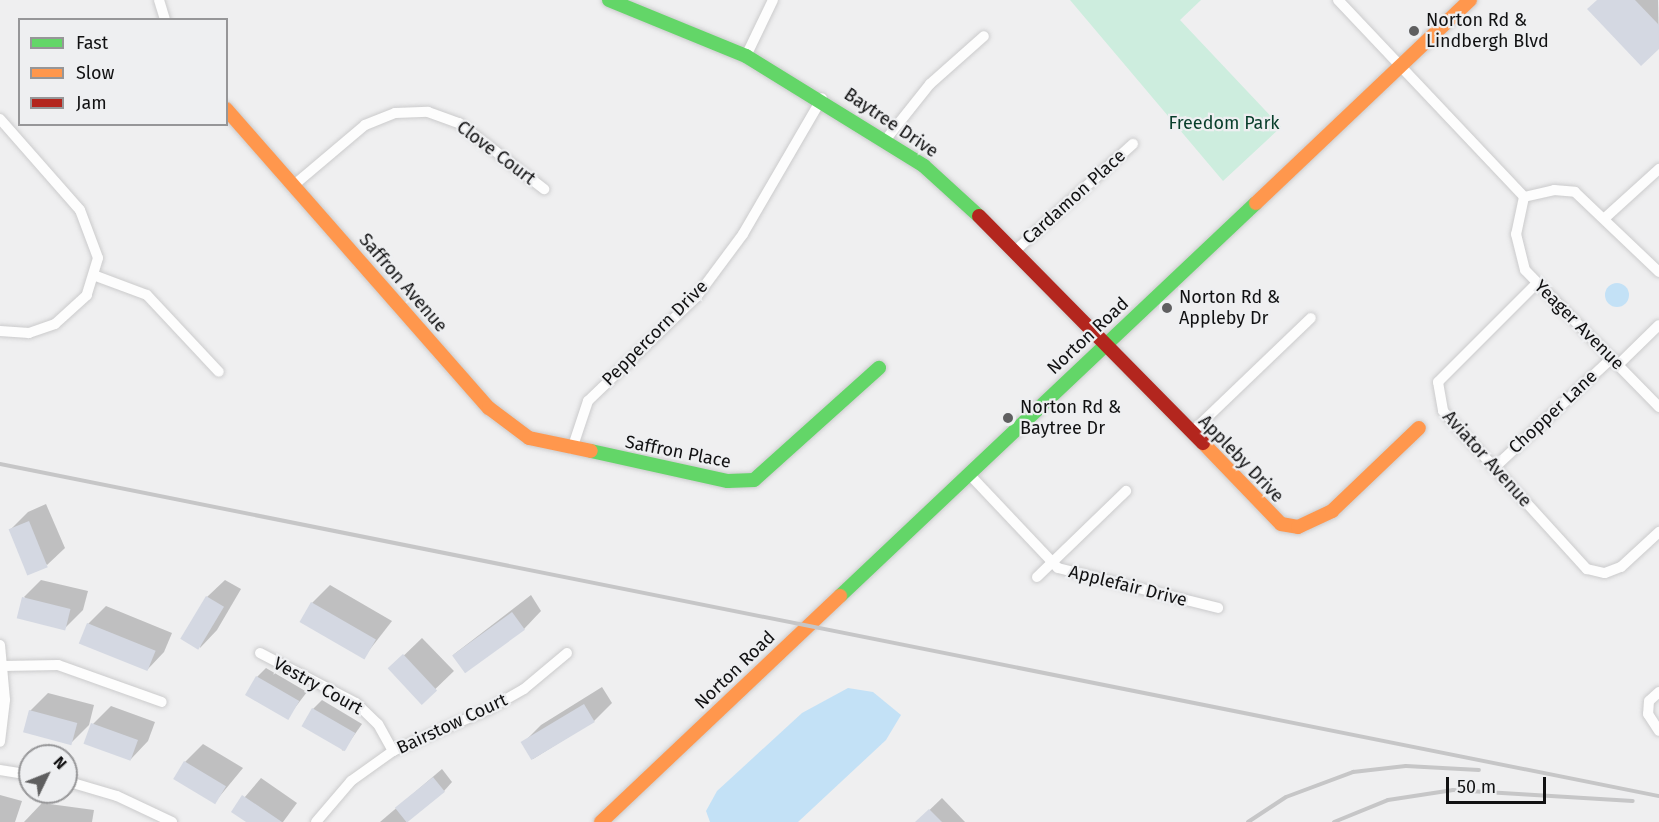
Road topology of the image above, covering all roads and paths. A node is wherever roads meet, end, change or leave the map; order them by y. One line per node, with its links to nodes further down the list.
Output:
1 (159, 0): 6 (street)
2 (609, 0): 8 (street, Baytree Drive)
3 (773, 0): 8 (street)
4 (1338, 0): 9 (street)
5 (1470, 0): 9 (street, Norton Road)
6 (164, 18)
7 (984, 36): 13 (street)
8 (746, 56): 10 (street, Baytree Drive)
9 (1400, 66): 18 (street); 27 (street, Norton Road)
10 (822, 98): 13 (street, Baytree Drive); 34 (street, Peppercorn Drive)
11 (228, 111): 16 (street, Saffron Avenue)
12 (0, 119): 22 (street)
13 (887, 138): 20 (street, Baytree Drive)
14 (1133, 144): 20 (street, Cardamon Place)
15 (1659, 169): 19 (street)
16 (294, 185): 17 (street, Clove Court); 34 (street, Saffron Avenue)
17 (544, 189)
18 (1524, 197): 19 (street); 23 (street, Yeager Avenue)
19 (1606, 217): 21 (street)
20 (1016, 250): 27 (street, Baytree Drive)
21 (1659, 272)
22 (96, 276): 26 (street); 30 (street)
23 (1537, 283): 28 (street, Yeager Avenue); 35 (street, Aviator Avenue)
24 (1311, 318): 33 (street)
25 (1659, 326): 28 (street, Chopper Lane)
26 (0, 331)
27 (1106, 343): 33 (street, Appleby Drive); 36 (street, Norton Road)
28 (1615, 361): 31 (street, Yeager Avenue); 35 (street, Chopper Lane)
29 (879, 368): 34 (street, Saffron Place)
30 (219, 372)
31 (1659, 407)
32 (1419, 428): 33 (street, Appleby Drive)
33 (1191, 433)
34 (572, 449)
35 (1495, 466): 38 (street, Aviator Avenue)
36 (969, 474): 39 (street, Applefair Drive); 56 (street, Norton Road)
37 (1126, 491): 39 (street)
38 (1659, 532)
39 (1052, 562): 40 (street); 41 (street, Applefair Drive)
40 (1037, 577)
41 (1218, 608)
42 (0, 645): 45 (street)
43 (260, 653): 50 (street, Vestry Court)
44 (567, 653): 50 (street, Bairstow Court)
45 (3, 666): 47 (street); 49 (street)
46 (1659, 692): 48 (street)
47 (162, 702)
48 (1659, 731)
49 (0, 742)
50 (393, 751): 55 (street, Bairstow Court)
51 (0, 770): 52 (street)
52 (18, 773)
53 (78, 785): 54 (street)
54 (172, 822)
55 (315, 822)
56 (601, 822)

